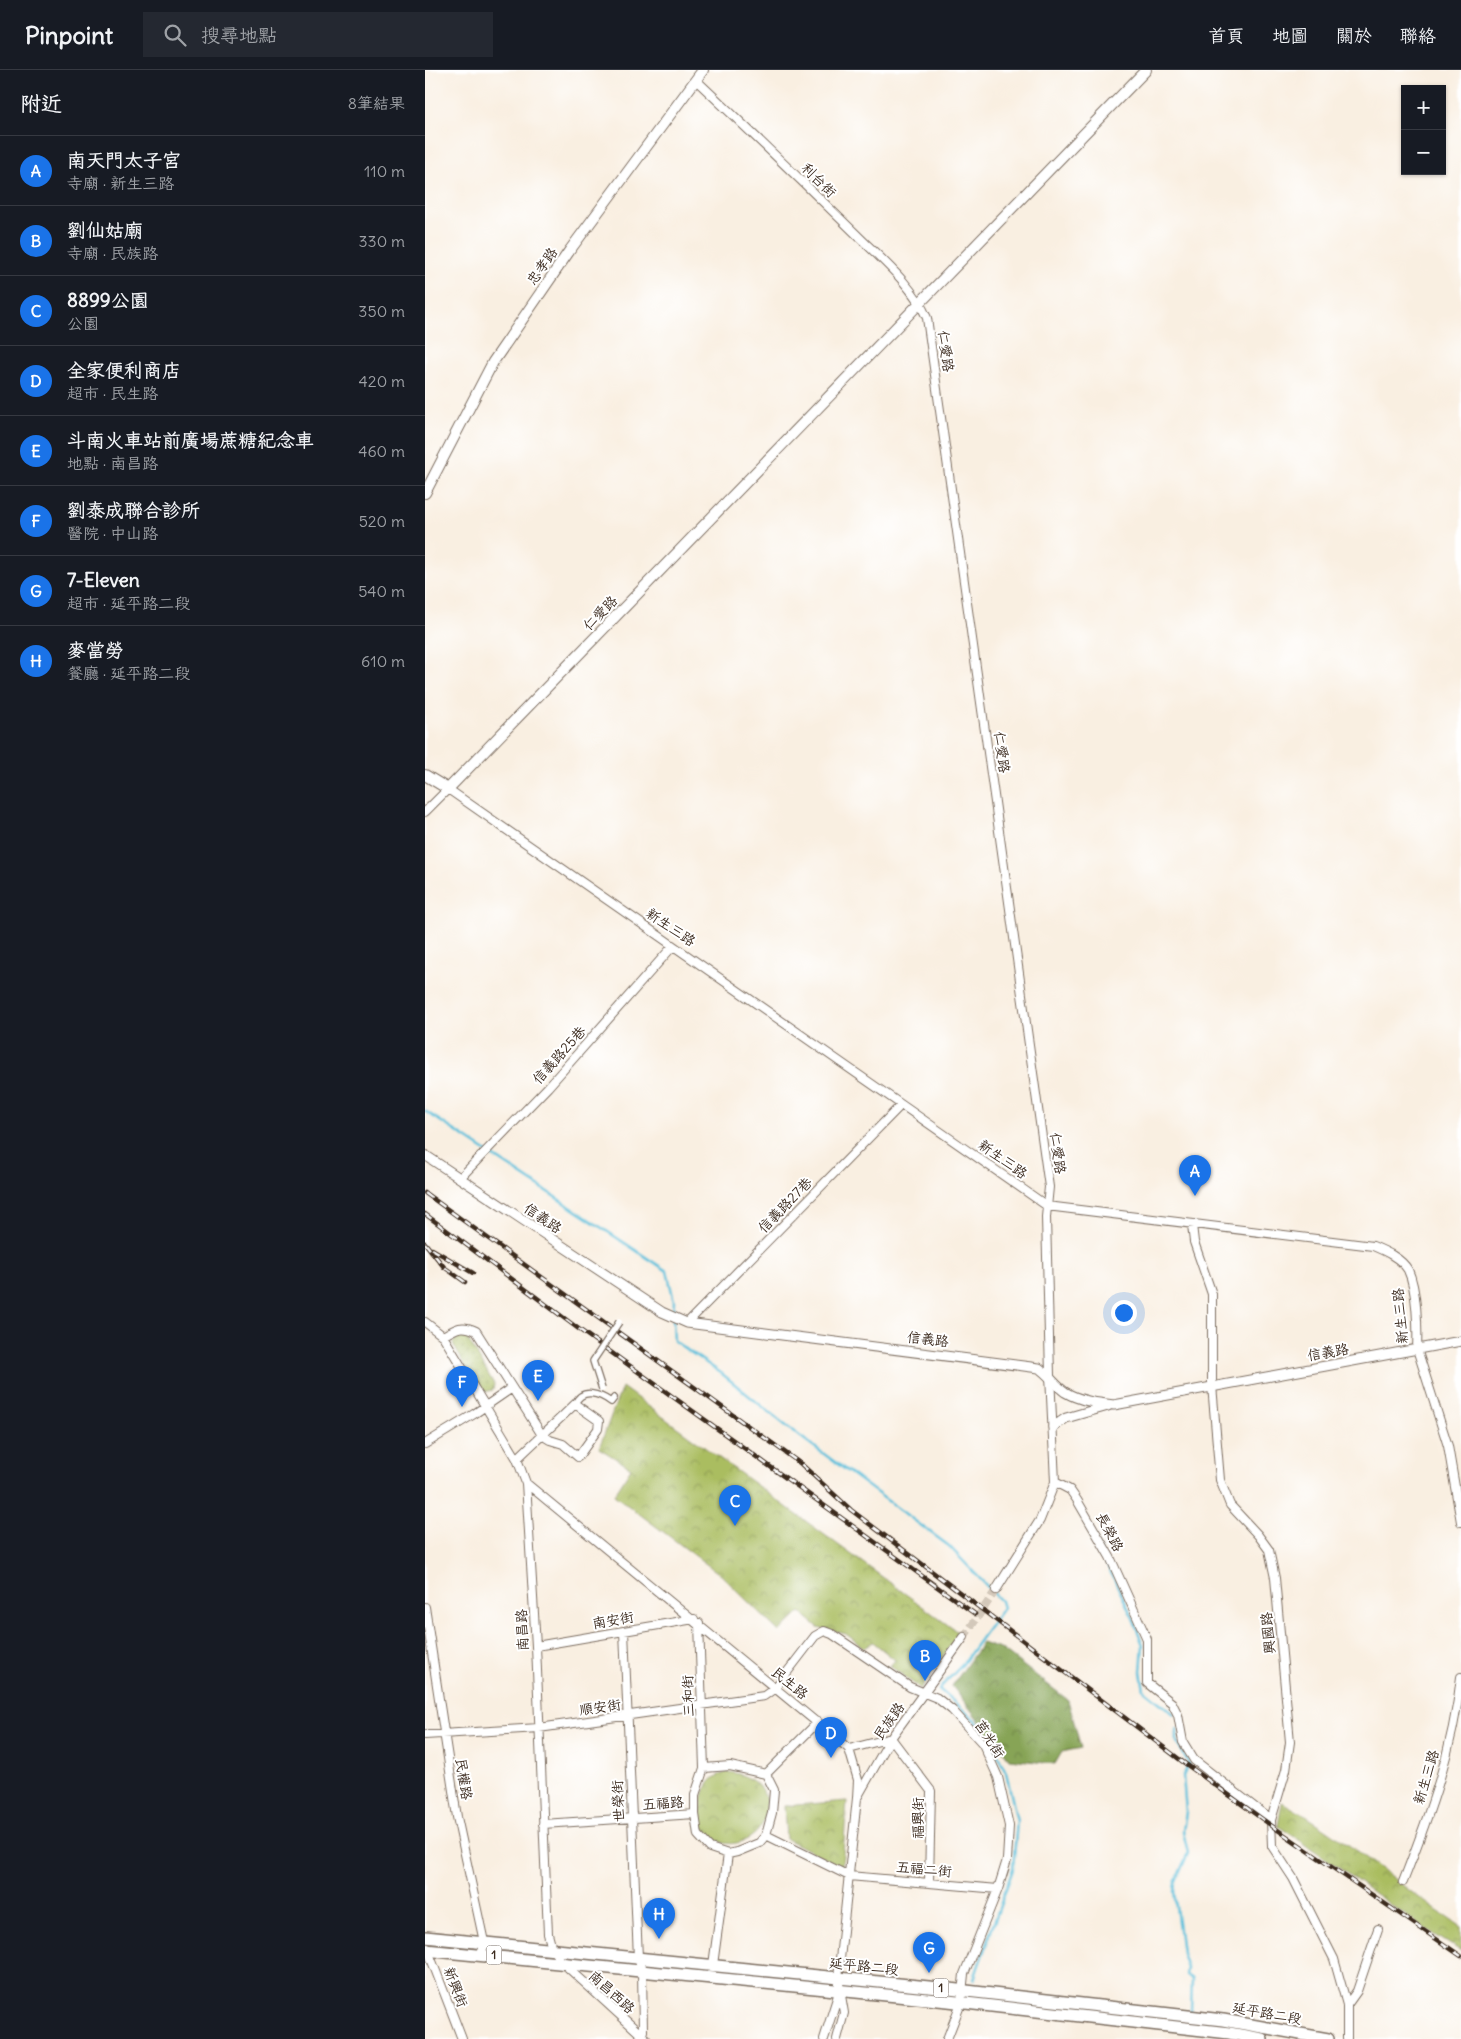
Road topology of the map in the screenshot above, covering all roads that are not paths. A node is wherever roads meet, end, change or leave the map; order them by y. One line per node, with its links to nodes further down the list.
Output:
1 (703, 70): 3 (main road, 忠孝路)
2 (1146, 70): 4 (main road, 仁愛路)
3 (696, 80): 4 (street, 利台街); 5 (main road, 忠孝路)
4 (920, 302): 7 (main road, 仁愛路); 13 (street, 仁愛路)
5 (425, 493)
6 (425, 775): 7 (main road, 新生三路)
7 (448, 789): 8 (street, 仁愛路); 9 (street, 新生三路)
8 (425, 812)
9 (673, 946): 10 (street, 新生三路); 12 (street, 信義路25巷)
10 (901, 1105): 13 (street, 新生三路); 17 (street, 信義路27巷)
11 (425, 1155): 12 (street, 信義路)
12 (460, 1178): 17 (street, 信義路)
13 (1047, 1206): 14 (street, 新生三路); 21 (street)
14 (1192, 1225): 20 (street, 新生三路); 22 (street, 興國路)
15 (425, 1322): 18 (street, 南昌路)
16 (619, 1322): 24 (street, bridge)
17 (687, 1323): 21 (street, 信義路)
18 (443, 1336): 23 (street); 28 (street, 南昌路)
19 (1461, 1341): 20 (street, 信義路)
20 (1417, 1349): 22 (street, 信義路); 35 (street, 新生三路)
21 (1050, 1375): 27 (street, 信義路); 29 (street)
22 (1212, 1385): 27 (street, 信義路); 58 (street, 興國路)
23 (512, 1388): 28 (street); 30 (street)
24 (602, 1390)
25 (613, 1398): 26 (street)
26 (575, 1404): 30 (street); 30 (street)
27 (1114, 1405): 29 (street)
28 (484, 1407): 31 (street); 32 (street, 南昌路)
29 (1053, 1427): 33 (street)
30 (542, 1435): 32 (street)
31 (425, 1444)
32 (517, 1459): 34 (street, 南昌路)
33 (1055, 1482): 36 (street); 58 (street, 長榮路)
34 (526, 1483): 38 (street, 民生路); 41 (street, 南昌路)
35 (1461, 1522)
36 (996, 1590)
37 (425, 1607): 49 (street, 民權路)
38 (696, 1621): 39 (street, 南安街); 43 (street, 民生路); 45 (street, 三和街)
39 (624, 1631): 41 (street, 南安街); 46 (street, 世榮街)
40 (964, 1637): 44 (street, 民族路)
41 (536, 1646): 48 (street, 南昌路)
42 (1461, 1677): 64 (street, 新生三路)
43 (775, 1688): 44 (street, 莒光街); 45 (street, 順安街); 47 (street, 民生路)
44 (925, 1693): 51 (street, 民族路); 65 (street, 莒光街)
45 (701, 1706): 46 (street, 順安街); 53 (street, 三和街)
46 (626, 1716): 48 (street, 順安街); 57 (street, 世榮街)
47 (818, 1722): 52 (street, 民生路); 54 (street)
48 (539, 1728): 49 (street, 順安街); 59 (street, 南昌路)
49 (444, 1734): 50 (street, 順安街); 69 (street, 民權路)
50 (425, 1735)
51 (891, 1738): 52 (street); 55 (street, 民族路); 63 (street, 福興街)
52 (849, 1749): 55 (street)
53 (704, 1768): 54 (street); 56 (street)
54 (766, 1774): 60 (street)
55 (857, 1798): 62 (street)
56 (695, 1814): 57 (street, 五福路); 61 (street)
57 (632, 1818): 59 (street, 五福路); 71 (street, 世榮街)
58 (1271, 1820): 78 (street, 興國路)
59 (543, 1824): 70 (street, 南昌路)
60 (766, 1835): 61 (street); 62 (street)
61 (728, 1854): 73 (street)
62 (849, 1876): 63 (street, 五福二街); 75 (street)
63 (929, 1882): 65 (street, 五福二街)
64 (1403, 1882)
65 (998, 1889): 77 (street, 莒光街)
66 (1378, 1929): 78 (street)
67 (425, 1937): 69 (main road, 延平路二段 / 1)
68 (426, 1948): 69 (main road, 延平路二段 / 1); 81 (street, 新興街)
69 (483, 1948): 70 (main road, 延平路二段 / 1); 72 (main road, 延平路二段 / 1)
70 (552, 1949): 71 (main road, 延平路二段 / 1); 72 (street, 南昌路)
71 (638, 1958): 73 (main road, 延平路二段 / 1); 74 (street, 世榮街)
72 (563, 1963): 74 (main road, 延平路二段 / 1); 80 (street, 南昌西路)
73 (713, 1966): 75 (main road, 延平路二段 / 1)
74 (642, 1970): 76 (main road, 延平路二段 / 1); 80 (street, 世榮街)
75 (838, 1978): 76 (street); 77 (main road, 延平路二段 / 1)
76 (840, 1990): 77 (main road, 延平路二段 / 1); 82 (street); 83 (street)
77 (962, 1997): 79 (main road, 延平路二段 / 1); 84 (street, 莒光街); 86 (main road, 延平路二段 / 1)
78 (1347, 2005): 87 (street, 興國路)
79 (1228, 2036): 85 (main road, 延平路二段 / 1)
80 (642, 2038)
81 (462, 2039)
82 (824, 2039)
83 (837, 2039)
84 (947, 2039)
85 (1262, 2039)
86 (1328, 2039)
87 (1347, 2039)

